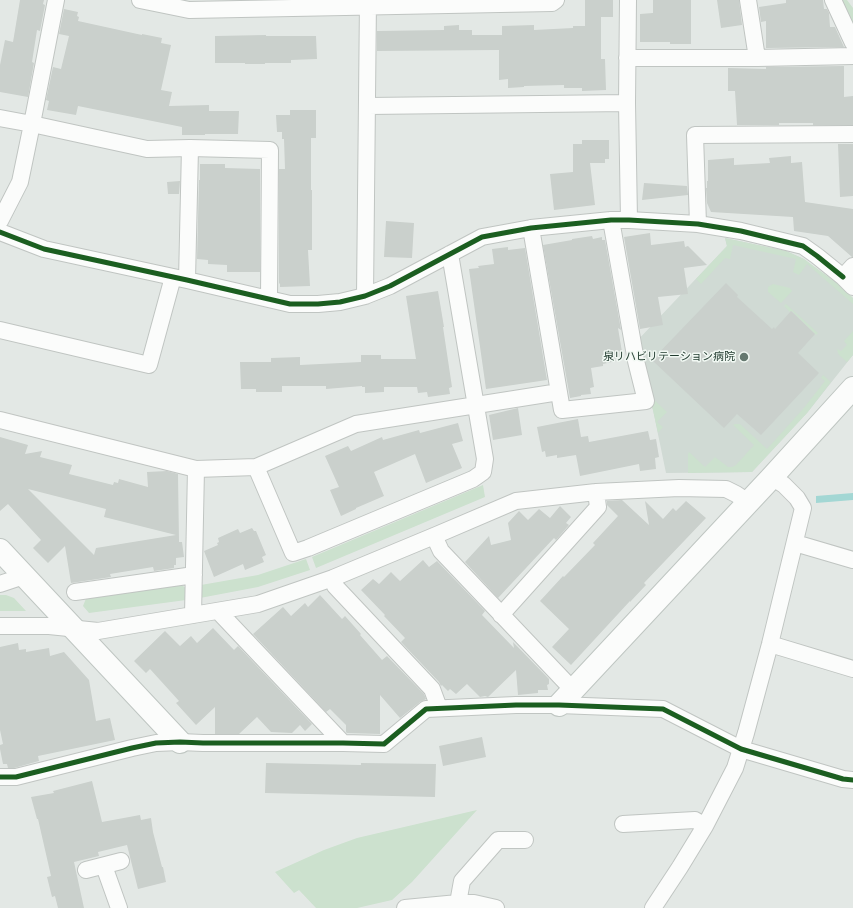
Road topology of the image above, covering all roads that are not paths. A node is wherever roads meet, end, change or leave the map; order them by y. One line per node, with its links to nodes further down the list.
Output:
1 (56, 0): 15 (street)
2 (140, 0): 7 (street)
3 (556, 0): 7 (street)
4 (628, 0): 10 (street)
5 (748, 0): 11 (street)
6 (833, 0): 8 (street)
7 (368, 3): 13 (street)
8 (853, 43)
9 (853, 56): 11 (street)
10 (627, 58): 11 (street); 12 (street)
11 (757, 58)
12 (627, 103): 13 (street); 19 (street)
13 (368, 106): 27 (street)
14 (0, 118): 15 (street)
15 (32, 124): 17 (street); 20 (street)
16 (853, 134): 21 (street)
17 (190, 148): 26 (street); 28 (street)
18 (611, 220): 19 (street); 22 (street); 31 (street)
19 (629, 220): 21 (street)
20 (0, 221)
21 (698, 224): 25 (street)
22 (531, 228): 24 (street); 31 (street)
23 (0, 232): 26 (street)
24 (450, 254): 27 (street); 32 (street)
25 (850, 276)
26 (180, 278): 28 (street); 29 (street)
27 (365, 296): 28 (street)
28 (269, 299)
29 (0, 330)
30 (853, 388): 36 (street)
31 (559, 392): 32 (street)
32 (476, 406): 34 (street); 34 (street)
33 (0, 420): 35 (street)
34 (256, 467): 35 (street)
35 (196, 469): 43 (street)
36 (772, 477): 38 (street); 40 (street)
37 (596, 492): 38 (street); 39 (street); 50 (street)
38 (748, 502): 55 (street)
39 (434, 536): 45 (street); 50 (street)
40 (795, 543): 42 (street); 53 (street)
41 (0, 550): 44 (street)
42 (853, 560)
43 (194, 575): 47 (street); 49 (street)
44 (24, 576): 46 (street); 52 (street)
45 (333, 578): 48 (street); 56 (street)
46 (0, 584)
47 (75, 592)
48 (218, 611): 49 (street); 58 (street)
49 (193, 615): 52 (street)
50 (501, 615): 55 (street)
51 (0, 626): 52 (street)
52 (74, 628): 57 (street)
53 (770, 644): 54 (street); 59 (street)
54 (853, 669)
55 (566, 697): 56 (street); 59 (street)
56 (439, 708): 58 (street)
57 (180, 742): 58 (street); 60 (street)
58 (343, 743)
59 (741, 748): 61 (street); 63 (street)
60 (0, 777)
61 (853, 780)
62 (623, 824): 63 (street)
63 (705, 826): 72 (street)
64 (525, 840): 68 (street)
65 (122, 861): 66 (street)
66 (104, 866): 67 (street); 69 (street)
67 (86, 870)
68 (458, 903): 70 (street); 71 (street)
69 (119, 908)
70 (405, 908)
71 (496, 908)
72 (653, 908)

